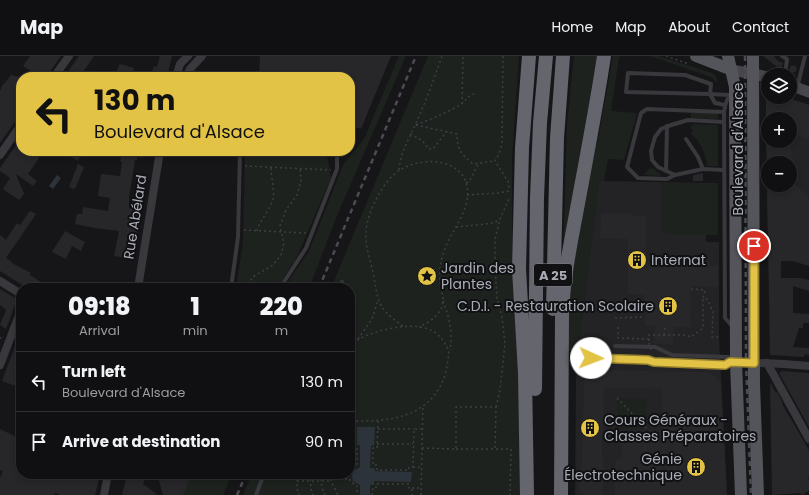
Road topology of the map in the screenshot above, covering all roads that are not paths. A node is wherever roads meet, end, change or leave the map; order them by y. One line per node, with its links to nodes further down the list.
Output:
1 (69, 56): 20 (street)
2 (180, 56): 21 (street)
3 (188, 56): 22 (street)
4 (202, 56): 23 (street)
5 (528, 56): 64 (highway)
6 (546, 56): 65 (highway, A 25)
7 (563, 56): 66 (highway, A 25)
8 (604, 56): 34 (highway)
9 (608, 56): 34 (highway)
10 (696, 56): 18 (main road)
11 (709, 56): 12 (main road)
12 (719, 56)
13 (728, 56): 18 (main road, Boulevard d'Alsace)
14 (782, 56): 17 (lane)
15 (805, 56): 24 (lane)
16 (754, 62): 18 (street); 19 (street); 54 (main road, Boulevard d'Alsace)
17 (785, 68)
18 (732, 70): 26 (main road, Boulevard d'Alsace)
19 (761, 70)
20 (58, 72)
21 (176, 72)
22 (177, 72)
23 (188, 72)
24 (797, 79)
25 (797, 88): 27 (street)
26 (732, 92): 28 (lane); 29 (lane, Boulevard d'Alsace); 50 (main road, Boulevard d'Alsace)
27 (809, 92)
28 (710, 94): 28 (lane); 29 (lane)
29 (725, 105): 30 (lane, Boulevard d'Alsace)
30 (724, 112): 31 (lane, Boulevard d'Alsace); 43 (lane)
31 (724, 122): 32 (lane); 41 (lane, Boulevard d'Alsace)
32 (667, 126): 42 (lane); 42 (lane)
33 (16, 132): 36 (street)
34 (591, 135): 67 (highway)
35 (686, 139): 40 (lane)
36 (0, 154)
37 (159, 156): 45 (street, Rue Abélard)
38 (240, 156): 46 (lane)
39 (337, 156): 47 (lane)
40 (703, 169): 41 (lane); 43 (lane)
41 (724, 170): 50 (lane, Boulevard d'Alsace)
42 (666, 171): 43 (lane)
43 (676, 175)
44 (0, 281): 48 (street)
45 (139, 283)
46 (232, 283)
47 (283, 283)
48 (16, 291)
49 (16, 323): 56 (street)
50 (736, 330): 53 (main road, Boulevard d'Alsace)
51 (615, 346): 53 (lane)
52 (591, 358): 53 (lane)
53 (733, 362): 54 (street); 68 (main road, Boulevard d'Alsace)
54 (754, 363): 55 (street); 69 (main road, Boulevard d'Alsace)
55 (768, 363): 57 (street); 58 (street)
56 (0, 365)
57 (809, 366)
58 (806, 427): 59 (street)
59 (809, 439)
60 (107, 479): 62 (street)
61 (262, 479): 63 (lane)
62 (104, 495)
63 (256, 495)
64 (527, 495)
65 (534, 495)
66 (553, 495)
67 (561, 495)
68 (741, 495)
69 (758, 495)

